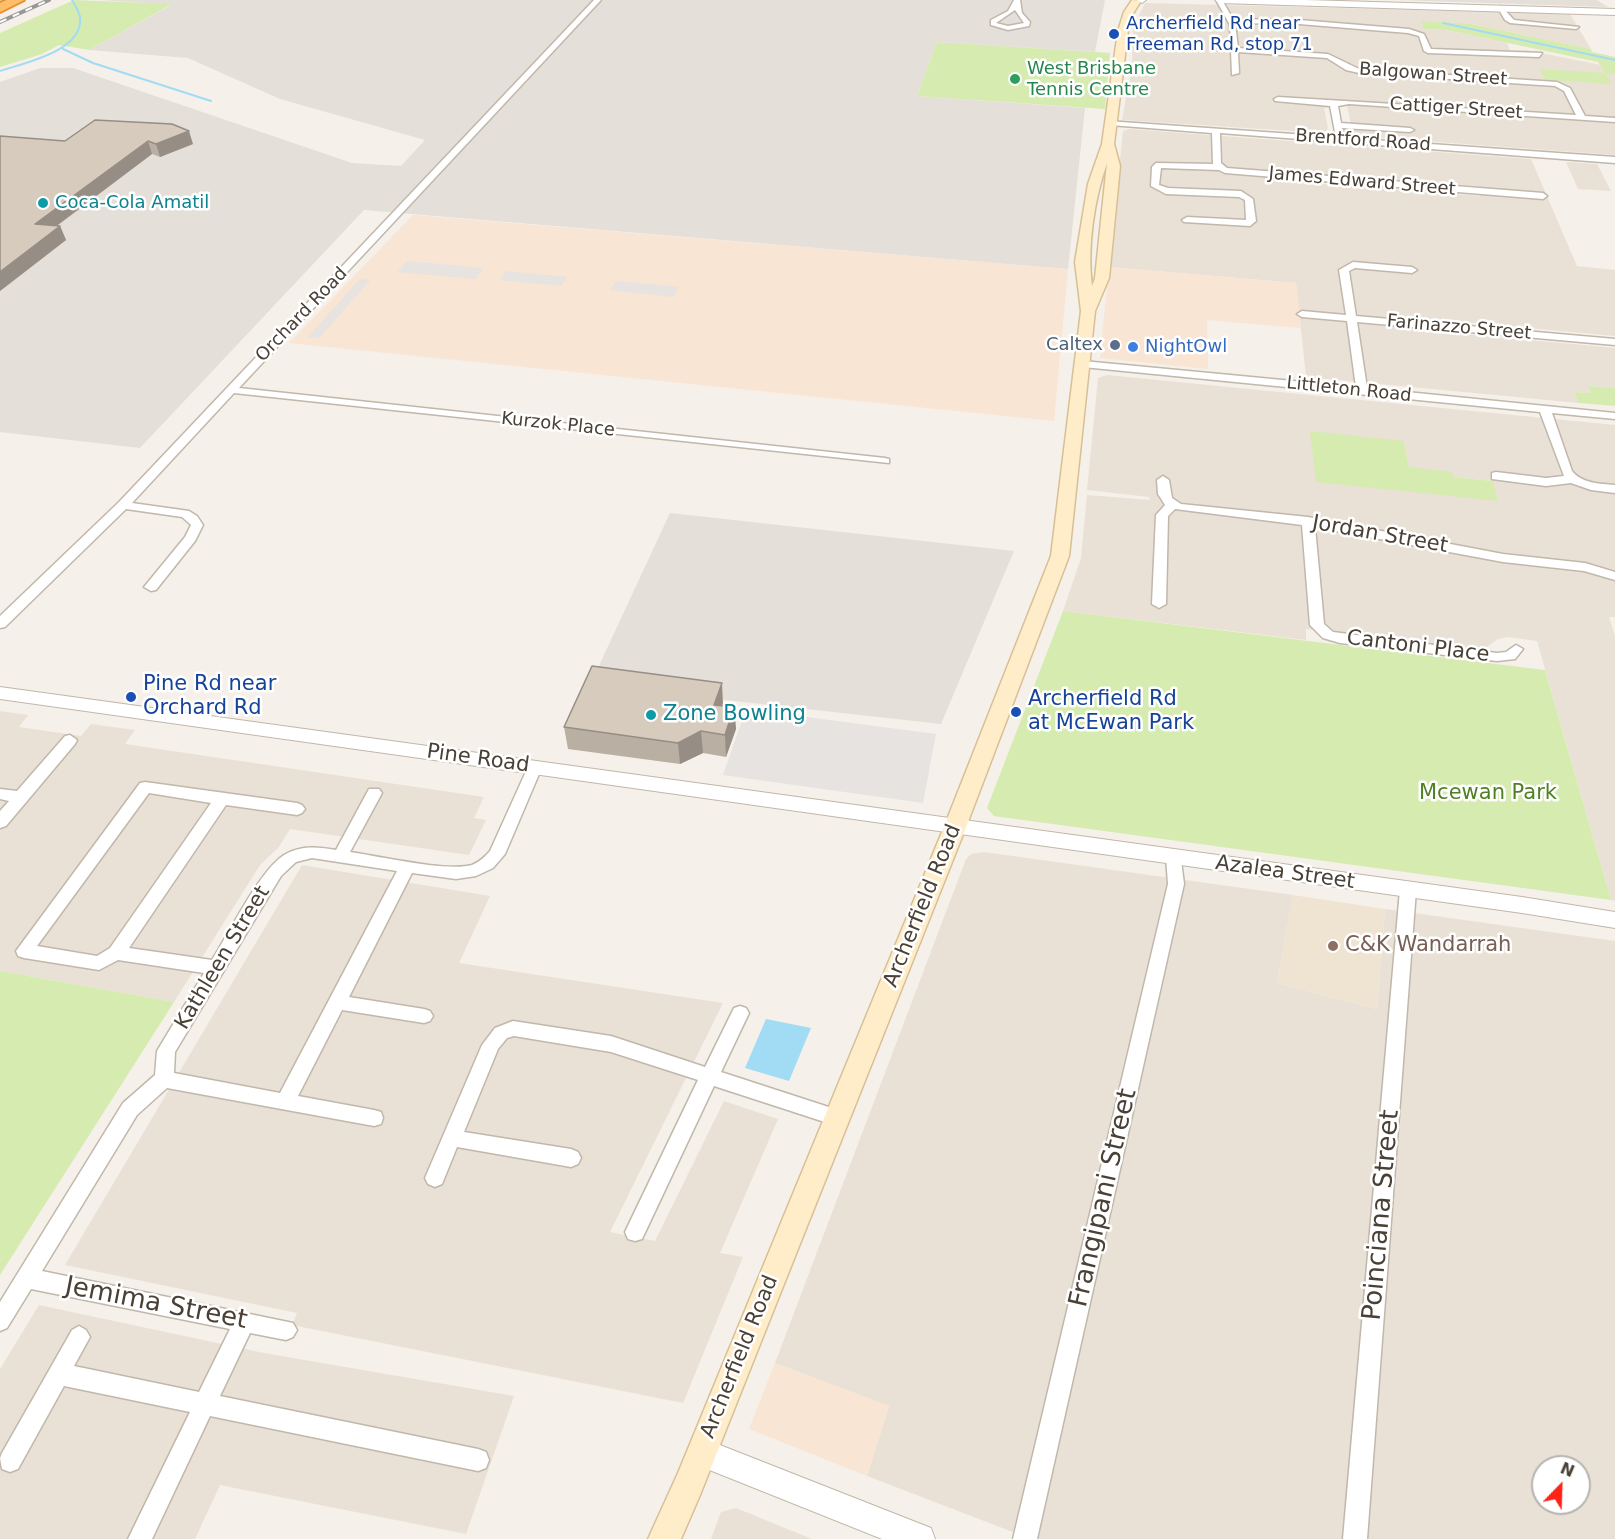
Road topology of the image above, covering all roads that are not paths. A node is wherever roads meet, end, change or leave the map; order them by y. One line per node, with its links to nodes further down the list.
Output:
1 (18, 0): 7 (highway)
2 (598, 0): 38 (street, Orchard Road)
3 (1123, 0): 4 (main road); 9 (main road)
4 (1140, 0): 9 (main road, Archerfield Road)
5 (1219, 0): 8 (street); 11 (street)
6 (1017, 2): 6 (street)
7 (0, 8)
8 (1501, 8): 10 (street); 12 (street)
9 (1129, 12): 20 (main road, Archerfield Road)
10 (1615, 12)
11 (1231, 21): 13 (street); 14 (street)
12 (1576, 27)
13 (1235, 50): 15 (street); 18 (street, Balgowan Street)
14 (1539, 55)
15 (1235, 73)
16 (1278, 99): 17 (street, Cattiger Street)
17 (1335, 104): 18 (street, Cattiger Street); 21 (street)
18 (1582, 118): 19 (street, Cattiger Street)
19 (1615, 120)
20 (1110, 123): 23 (street, Brentford Road); 25 (main road, Archerfield Road)
21 (1338, 125): 22 (street); 24 (street)
22 (1410, 130)
23 (1216, 131): 24 (street, Brentford Road); 27 (street)
24 (1341, 140): 26 (street, Brentford Road)
25 (1108, 144): 33 (main road, Archerfield Road); 33 (main road, Archerfield Road)
26 (1615, 160)
27 (1219, 167): 28 (street, James Edward Street); 30 (street, James Edward Street)
28 (1543, 196)
29 (1187, 220): 30 (street)
30 (1247, 224): 31 (street)
31 (1249, 238)
32 (1412, 270): 35 (street)
33 (1088, 311): 37 (main road, Archerfield Road)
34 (1302, 314): 35 (street, Farinazzo Street)
35 (1351, 318): 36 (street, Farinazzo Street); 39 (street)
36 (1615, 342)
37 (1083, 364): 39 (street, Littleton Road); 65 (main road, Archerfield Road)
38 (232, 390): 42 (street, Kurzok Place); 47 (street, Orchard Road)
39 (1362, 391): 40 (street, Littleton Road)
40 (1545, 409): 41 (street, Littleton Road); 44 (street)
41 (1615, 416)
42 (885, 461)
43 (1496, 476): 44 (street)
44 (1572, 479): 46 (street)
45 (1163, 480): 48 (street)
46 (1615, 489)
47 (123, 505): 52 (street); 54 (street, Orchard Road)
48 (1172, 505): 49 (street, Jordan Street); 53 (street)
49 (1308, 521): 50 (street, Jordan Street); 55 (street, Cantoni Place)
50 (1615, 576): 51 (street)
51 (1615, 586)
52 (151, 587)
53 (1159, 604)
54 (0, 624)
55 (1516, 649)
56 (0, 693): 58 (street, Pine Road)
57 (70, 740): 61 (street)
58 (535, 767): 65 (street, Pine Road); 68 (street, Kathleen Street)
59 (374, 793): 66 (street)
60 (0, 794): 61 (street)
61 (21, 797): 64 (street)
62 (222, 799): 63 (street); 71 (street); 71 (street)
63 (297, 809)
64 (0, 822)
65 (956, 827): 67 (street, Azalea Street); 80 (main road, Archerfield Road)
66 (340, 856): 68 (street, Kathleen Street); 72 (street, Kathleen Street)
67 (1174, 857): 69 (street, Azalea Street); 100 (street, Frangipani Street)
68 (408, 866): 73 (street)
69 (1408, 890): 70 (street, Azalea Street); 101 (street, Poinciana Street)
70 (1615, 920)
71 (116, 953): 72 (street)
72 (216, 968): 77 (street, Kathleen Street)
73 (337, 1002): 75 (street); 78 (street)
74 (740, 1013): 76 (street)
75 (424, 1016)
76 (710, 1076): 80 (street); 81 (street); 84 (street)
77 (163, 1079): 78 (street); 85 (street)
78 (285, 1102): 79 (street)
79 (374, 1118)
80 (837, 1118): 92 (main road, Archerfield Road)
81 (452, 1138): 82 (street); 83 (street)
82 (571, 1158)
83 (435, 1178)
84 (635, 1232)
85 (26, 1278): 86 (street); 87 (street, Jemima Street)
86 (0, 1321)
87 (244, 1322): 88 (street, Jemima Street); 91 (street)
88 (286, 1330)
89 (79, 1337): 90 (street)
90 (58, 1374): 91 (street); 94 (street)
91 (205, 1404): 93 (street); 96 (street)
92 (702, 1453): 95 (main road, Archerfield Road); 99 (street)
93 (478, 1460)
94 (10, 1461)
95 (689, 1484): 97 (main road, Archerfield Road); 98 (main road, Archerfield Road)
96 (140, 1539)
97 (664, 1539)
98 (679, 1539)
99 (920, 1539)
100 (1025, 1539)
101 (1355, 1539)

